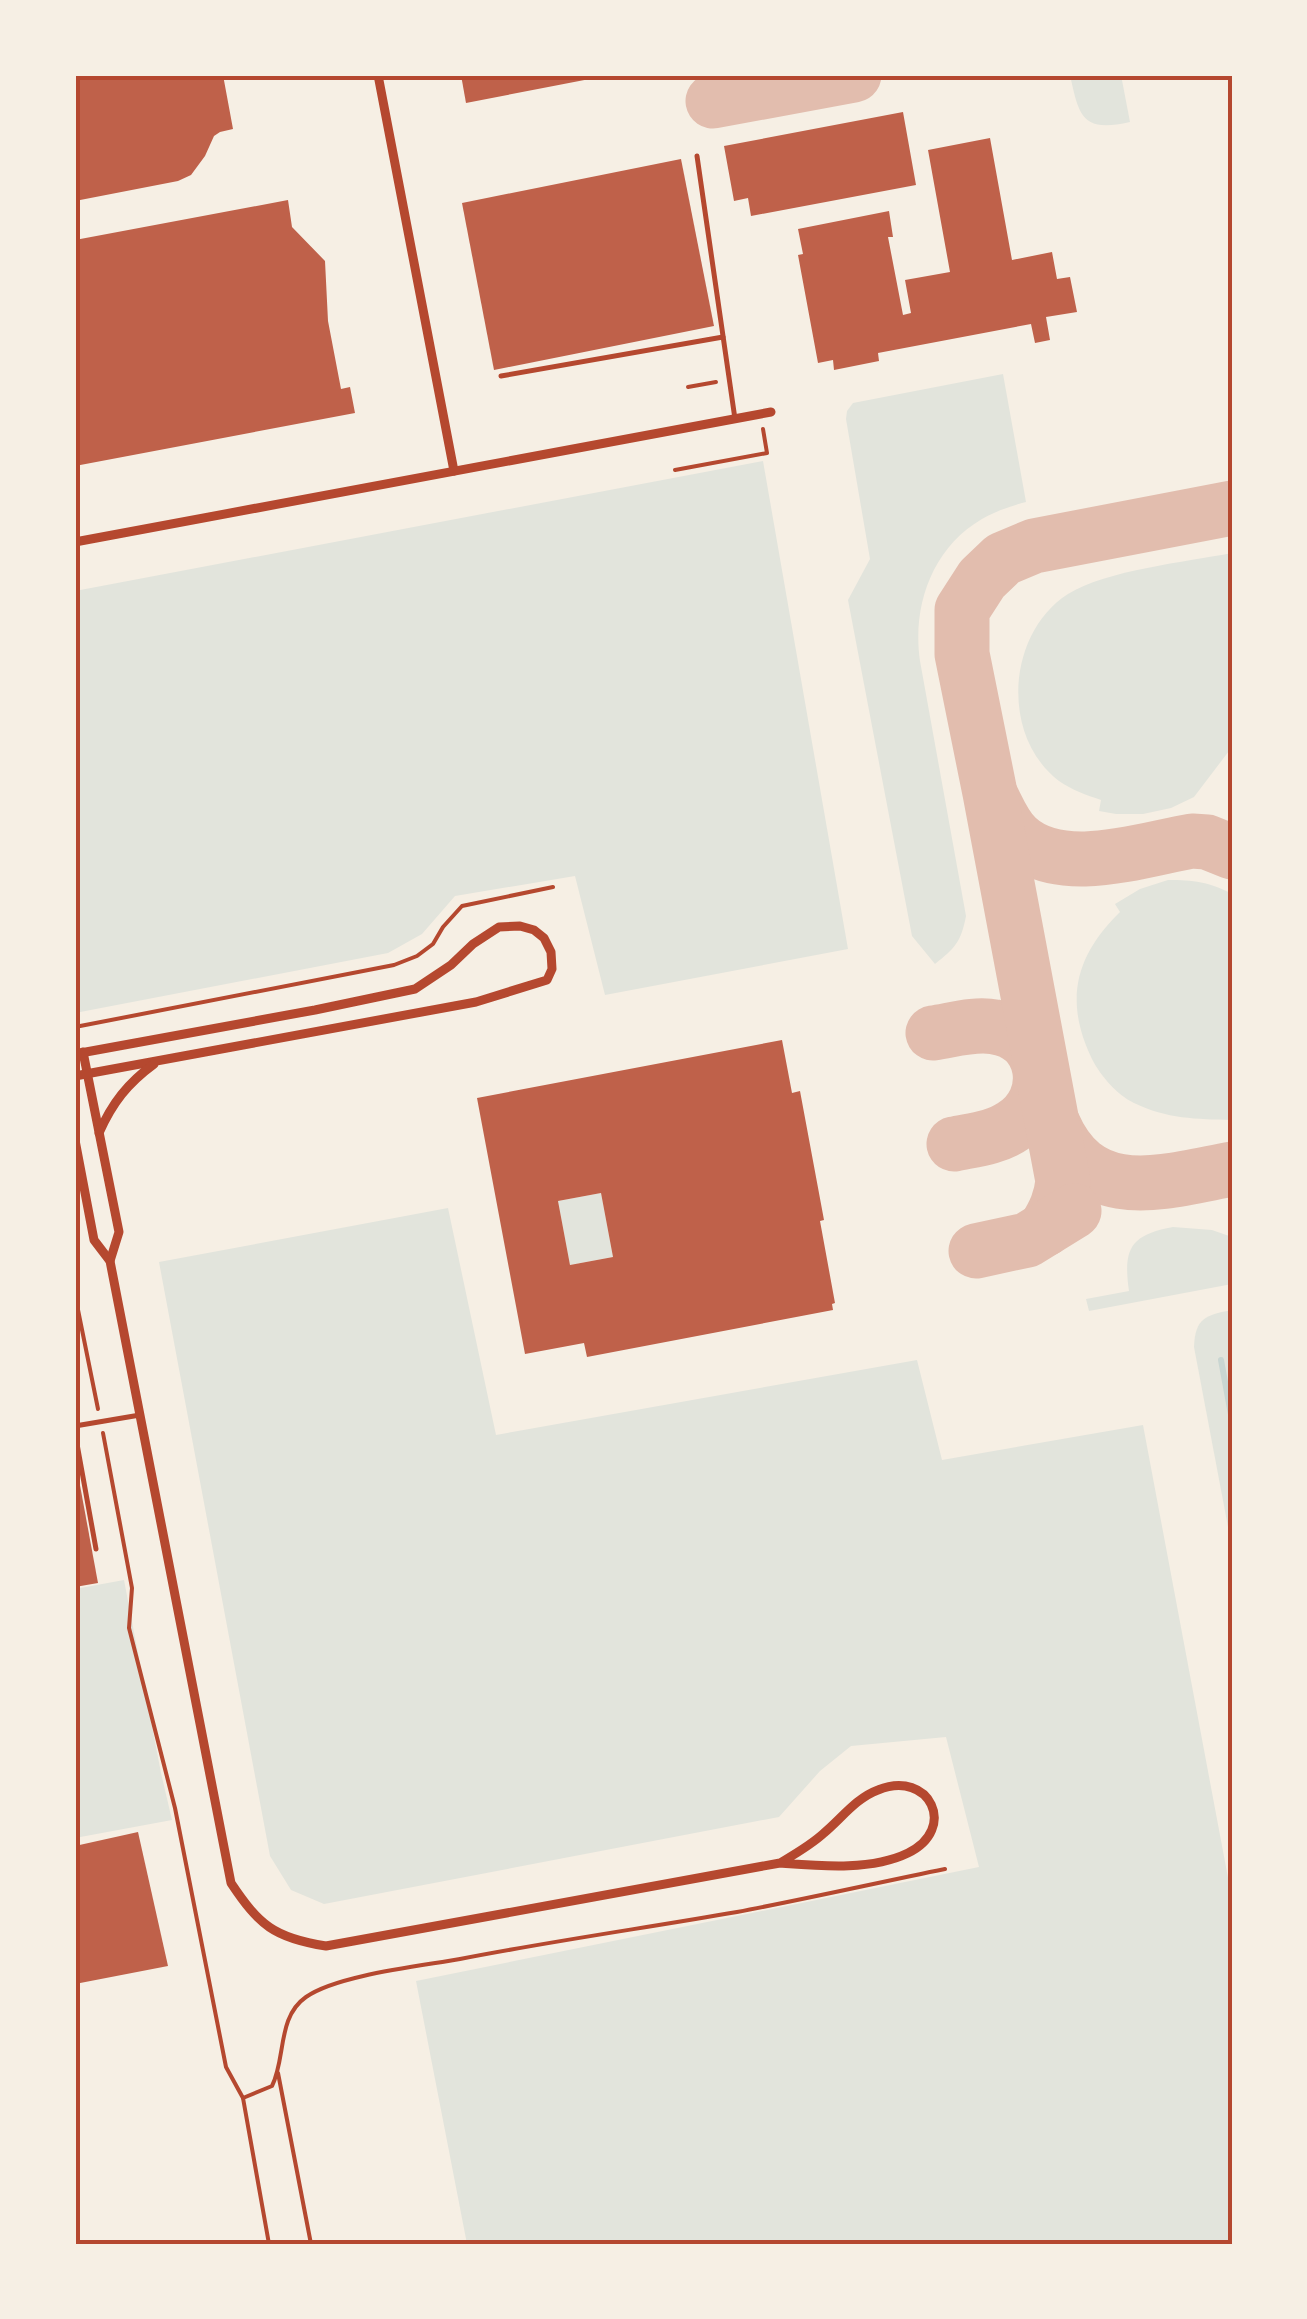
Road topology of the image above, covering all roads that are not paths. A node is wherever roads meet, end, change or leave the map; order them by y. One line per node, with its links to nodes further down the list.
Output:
1 (378, 75): 7 (street)
2 (696, 156): 3 (lane)
3 (723, 337): 4 (lane); 6 (lane)
4 (501, 376)
5 (765, 413): 6 (street)
6 (735, 419): 7 (street)
7 (454, 471): 8 (street)
8 (75, 542)
9 (315, 1010): 10 (street); 10 (street); 11 (street)
10 (319, 1030): 12 (street)
11 (79, 1053): 13 (street)
12 (160, 1060): 13 (street); 15 (street)
13 (86, 1073): 14 (street); 15 (street)
14 (75, 1076)
15 (98, 1135): 17 (street)
16 (75, 1140): 17 (street)
17 (110, 1261): 18 (street)
18 (140, 1415): 19 (lane); 21 (street)
19 (75, 1430): 20 (lane)
20 (96, 1549)
21 (780, 1863): 21 (street)

